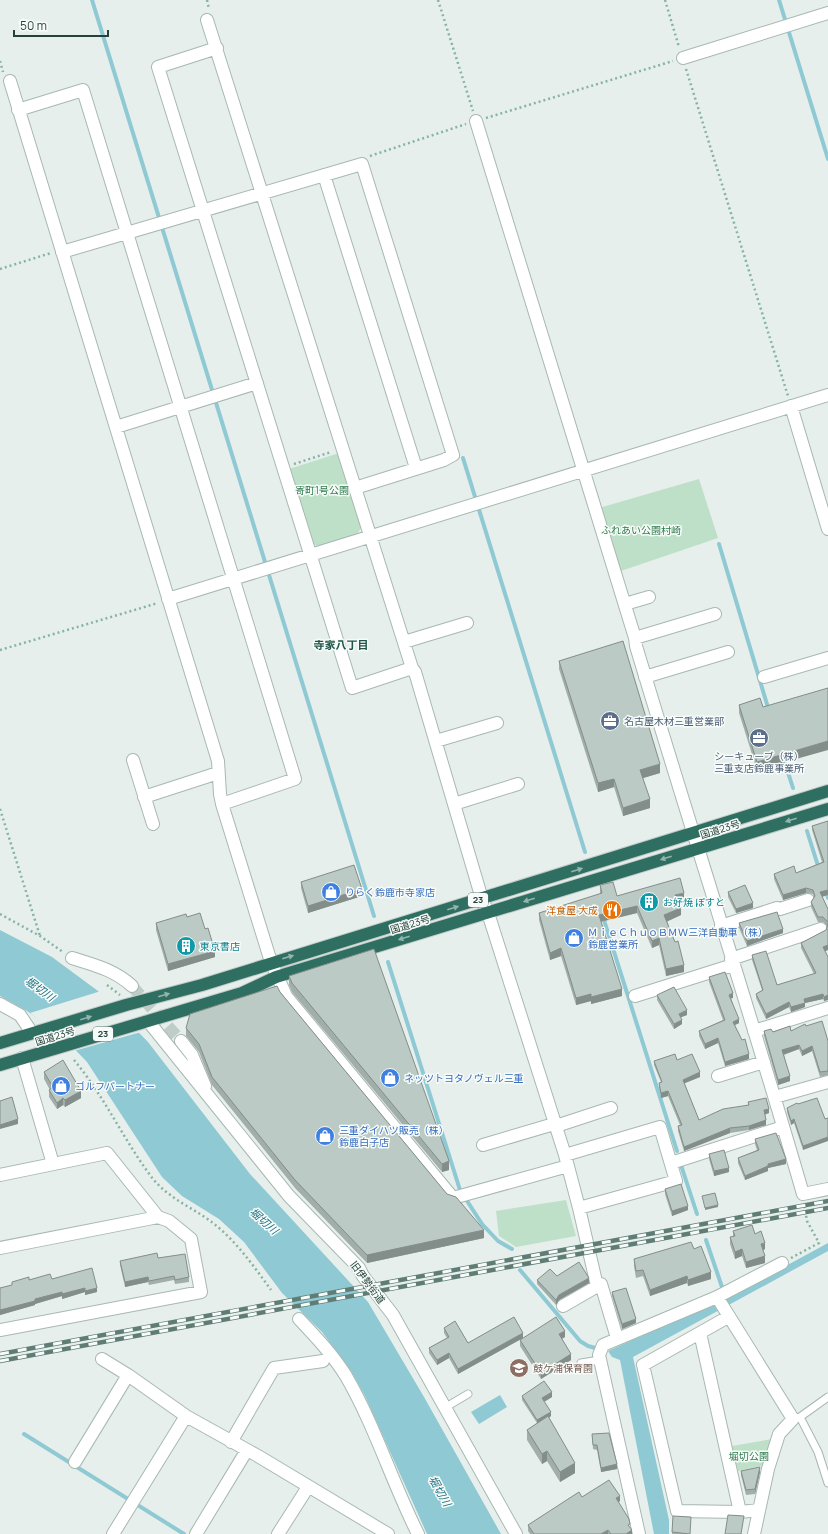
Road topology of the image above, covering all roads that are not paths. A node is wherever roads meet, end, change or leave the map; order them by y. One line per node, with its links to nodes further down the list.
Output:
1 (828, 13): 4 (street)
2 (207, 20): 3 (street)
3 (217, 48): 9 (street); 10 (street)
4 (683, 58)
5 (10, 81): 6 (street)
6 (18, 110): 11 (street); 12 (street)
7 (476, 121): 19 (street)
8 (324, 175): 9 (street); 18 (street); 18 (street)
9 (262, 194): 10 (street); 20 (street)
10 (204, 212): 11 (street); 13 (street)
11 (128, 234): 12 (street); 16 (street)
12 (62, 251): 17 (street)
13 (257, 383): 16 (street); 23 (street)
14 (828, 395): 15 (street)
15 (791, 406): 19 (street); 21 (street)
16 (180, 407): 17 (street); 24 (street)
17 (116, 427): 26 (street)
18 (416, 468): 20 (street)
19 (583, 472): 22 (street); 27 (street)
20 (355, 488): 22 (street)
21 (828, 529)
22 (371, 536): 23 (street); 31 (street)
23 (310, 556): 24 (street); 34 (street)
24 (234, 579): 26 (street); 44 (street)
25 (649, 596): 27 (street)
26 (168, 599): 40 (street)
27 (625, 604): 30 (street)
28 (715, 614): 30 (street)
29 (467, 623): 31 (street)
30 (635, 638): 35 (street)
31 (404, 642): 34 (street)
32 (728, 652): 35 (street)
33 (828, 658): 36 (street)
34 (412, 668): 38 (street)
35 (645, 677): 48 (street)
36 (764, 677)
37 (497, 723): 38 (street)
38 (436, 741): 45 (street)
39 (133, 760): 43 (street)
40 (218, 772): 43 (street); 44 (street)
41 (518, 784): 45 (street)
42 (828, 791): 48 (highway, 国道23号 / 23)
43 (144, 796): 47 (street)
44 (222, 804): 56 (street)
45 (454, 804): 50 (street)
46 (828, 809): 49 (highway, 国道23号 / 23, one-way to 49)
47 (153, 824)
48 (693, 834): 49 (street); 50 (highway, 国道23号 / 23, one-way to 48)
49 (698, 848): 52 (highway, 国道23号 / 23, one-way to 52); 53 (street)
50 (482, 899): 52 (street); 56 (highway, 国道23号 / 23, one-way to 50)
51 (808, 900): 53 (street)
52 (488, 913): 58 (highway, 国道23号 / 23, one-way to 58); 76 (street)
53 (721, 926): 57 (street)
54 (821, 929): 57 (street)
55 (72, 958): 59 (street)
56 (271, 962): 58 (street); 65 (highway, 国道23号 / 23, one-way to 56)
57 (732, 962): 60 (street); 64 (street)
58 (276, 977): 63 (highway, 国道23号 / 23); 79 (street)
59 (132, 986)
60 (635, 996)
61 (0, 1004): 65 (street)
62 (828, 1008): 64 (street)
63 (145, 1022): 68 (highway, 国道23号 / 23); 73 (street, 旧伊勢街道)
64 (754, 1031): 69 (street)
65 (32, 1033): 67 (highway, 国道23号 / 23)
66 (181, 1041): 73 (street)
67 (0, 1043)
68 (22, 1058): 70 (highway, 国道23号 / 23); 81 (street)
69 (764, 1062): 71 (street); 74 (street)
70 (0, 1065)
71 (718, 1076)
72 (828, 1082): 74 (street)
73 (207, 1094): 103 (street, 旧伊勢街道)
74 (775, 1097): 77 (street)
75 (611, 1108): 76 (street)
76 (555, 1125): 78 (street); 79 (street)
77 (783, 1127): 80 (street); 83 (street)
78 (483, 1145)
79 (566, 1160): 80 (street); 84 (street)
80 (671, 1163): 84 (street)
81 (53, 1164): 82 (street); 85 (street)
82 (0, 1175)
83 (828, 1189)
84 (579, 1208): 88 (street)
85 (158, 1217): 86 (street); 93 (street)
86 (0, 1248)
87 (782, 1263): 89 (street)
88 (597, 1286): 90 (street); 95 (street)
89 (717, 1297): 91 (street); 95 (street)
90 (563, 1306)
91 (727, 1314): 94 (street); 105 (street)
92 (299, 1319): 117 (street)
93 (0, 1330)
94 (700, 1333): 112 (street); 112 (street)
95 (617, 1338): 96 (street)
96 (601, 1353): 99 (lane); 119 (street)
97 (102, 1359): 100 (street)
98 (323, 1361): 106 (street)
99 (580, 1363)
100 (128, 1375): 104 (street); 108 (street)
101 (468, 1394): 103 (lane)
102 (828, 1397): 105 (lane)
103 (446, 1407): 118 (street, 旧伊勢街道)
104 (186, 1416): 106 (street); 113 (street)
105 (797, 1418): 109 (lane); 111 (street)
106 (232, 1442): 107 (street)
107 (247, 1450): 110 (street); 114 (street)
108 (75, 1462)
109 (828, 1483)
110 (308, 1486): 115 (street); 116 (street)
111 (759, 1510): 112 (street); 120 (street)
112 (740, 1512)
113 (113, 1534)
114 (196, 1534)
115 (278, 1534)
116 (388, 1534)
117 (418, 1534)
118 (516, 1534)
119 (639, 1534)
120 (754, 1534)

